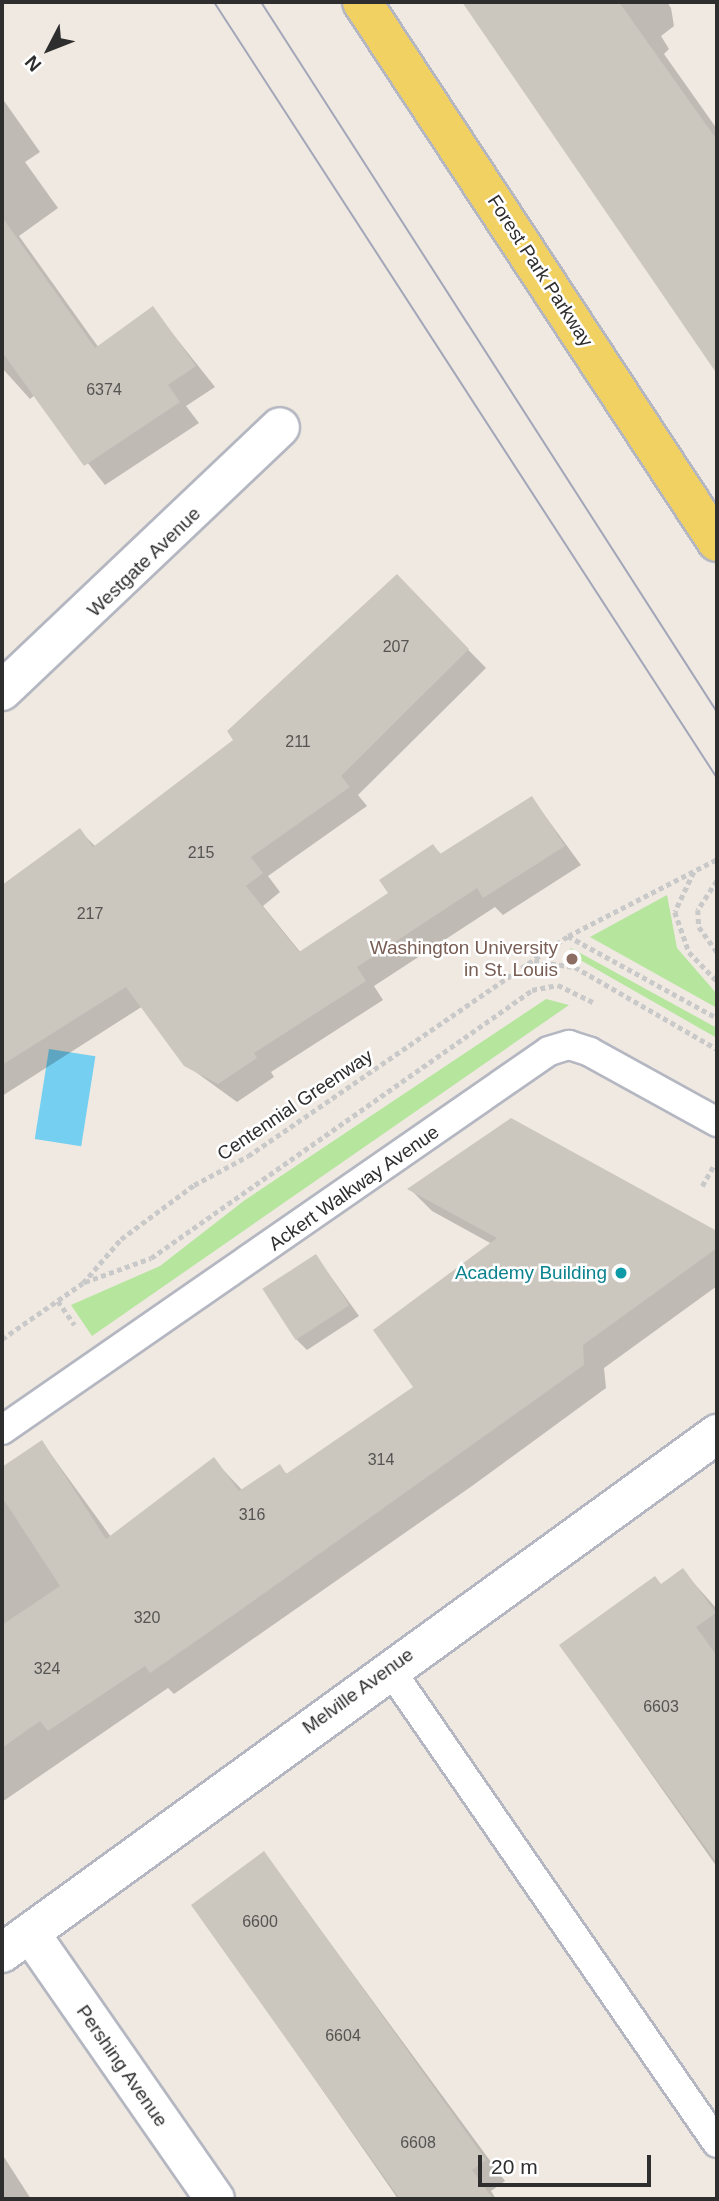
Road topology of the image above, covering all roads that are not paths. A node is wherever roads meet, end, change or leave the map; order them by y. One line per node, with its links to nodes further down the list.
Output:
1 (362, 2): 3 (main road, Forest Park Parkway)
2 (280, 427): 4 (street, Westgate Avenue)
3 (717, 542)
4 (5, 681)
5 (717, 1122): 6 (lane, Ackert Walkway Avenue)
6 (2, 1430)
7 (717, 1434): 8 (street, Melville Avenue)
8 (389, 1668): 9 (street, Melville Avenue); 10 (lane)
9 (16, 1943): 11 (street, Pershing Avenue)
10 (717, 2143)
11 (215, 2199)

